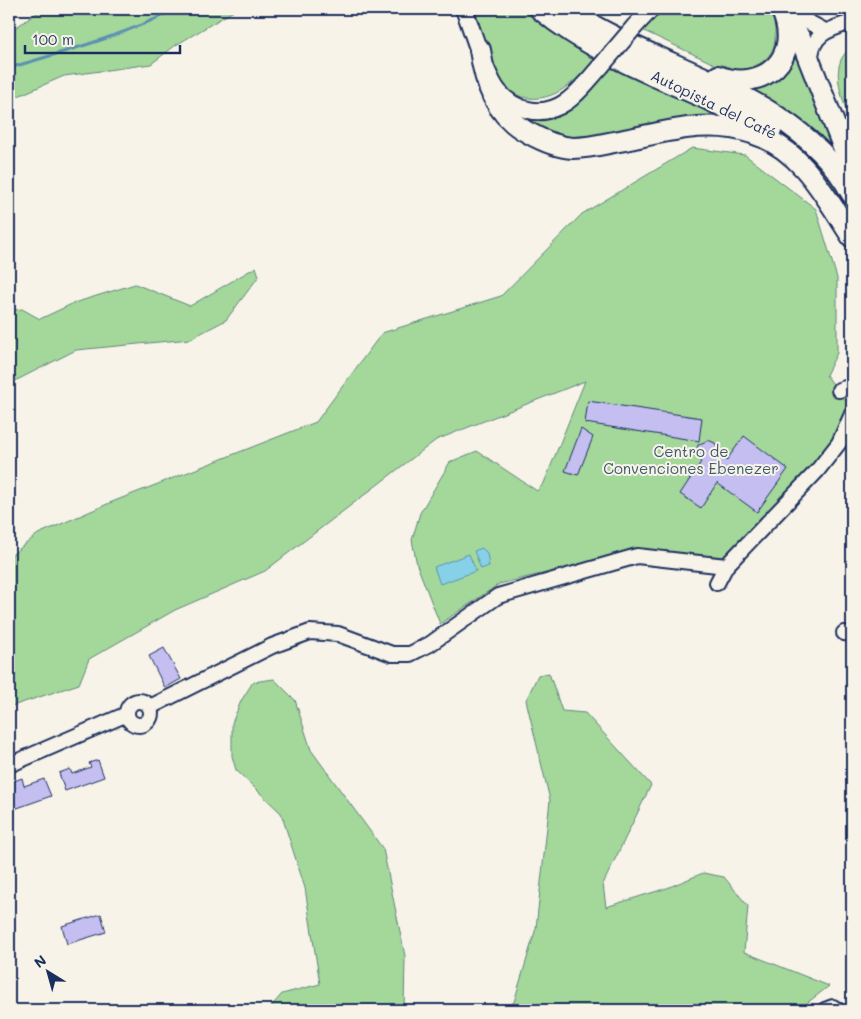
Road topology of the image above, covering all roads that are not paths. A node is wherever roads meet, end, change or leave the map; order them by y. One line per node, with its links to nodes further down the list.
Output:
1 (464, 9): 8 (main road)
2 (540, 9): 12 (highway, Autopista del Café)
3 (651, 9): 8 (main road, bridge)
4 (782, 10): 5 (highway); 7 (street); 9 (highway)
5 (574, 14): 11 (highway, Autopista del Café)
6 (852, 22): 7 (street)
7 (825, 31): 9 (street)
8 (480, 50): 12 (highway)
9 (811, 62): 10 (highway)
10 (852, 168)
11 (852, 194)
12 (852, 236)
13 (852, 414): 14 (street)
14 (726, 566): 15 (street); 16 (street)
15 (717, 583)
16 (9, 765)
17 (825, 1010): 18 (street)
18 (837, 1010)

